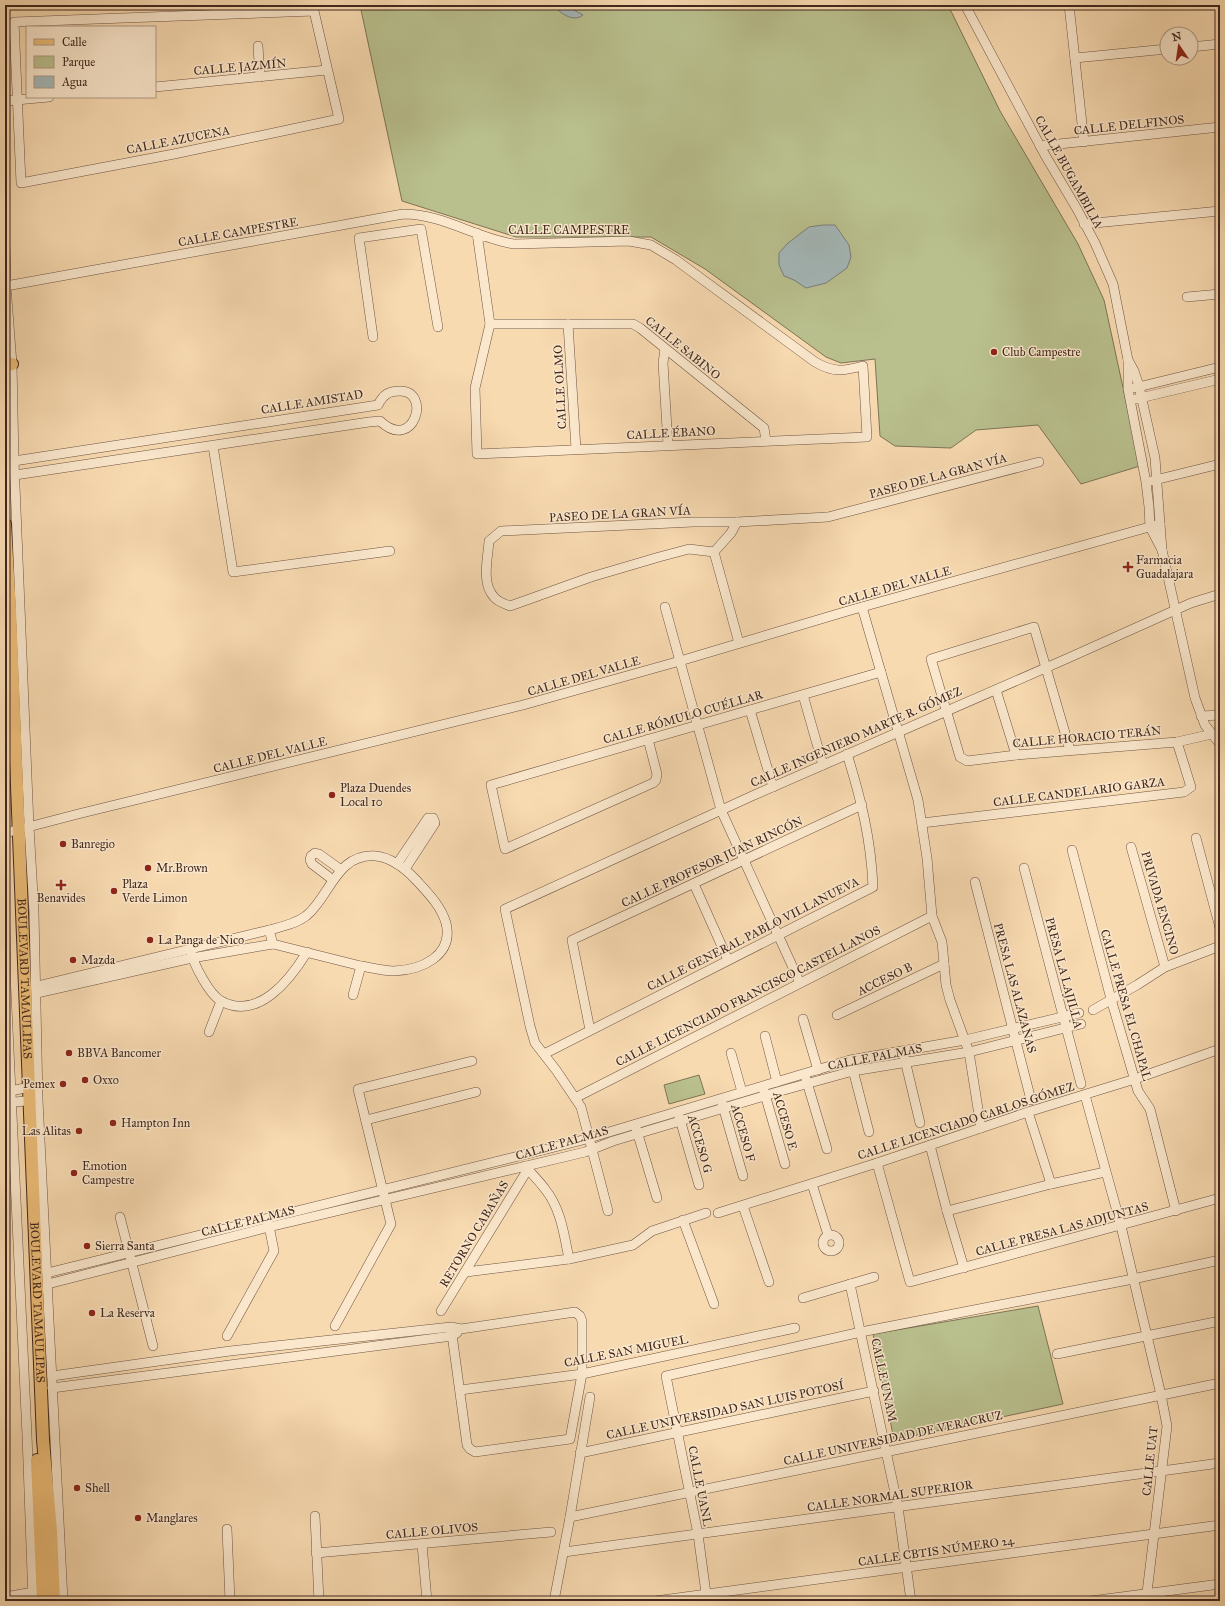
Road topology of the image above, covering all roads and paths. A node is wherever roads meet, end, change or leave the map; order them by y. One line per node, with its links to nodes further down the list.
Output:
1 (965, 5): 16 (street, CALLE BUGAMBILIA)
2 (1069, 5): 7 (street)
3 (1220, 44): 5 (street)
4 (258, 46): 9 (street)
5 (1199, 46)
6 (1159, 50): 7 (street)
7 (1075, 58): 15 (street)
8 (327, 70): 9 (street, CALLE JAZMÍN); 12 (street); 12 (street, CALLE AZUCENA)
9 (260, 77): 10 (street, CALLE JAZMÍN)
10 (156, 87)
11 (38, 98): 12 (street)
12 (17, 100): 13 (street)
13 (5, 101)
14 (1220, 127): 15 (street, CALLE DELFINOS)
15 (1084, 142): 16 (street, CALLE DELFINOS)
16 (1040, 146): 19 (street, CALLE BUGAMBILIA)
17 (1220, 211): 19 (street)
18 (367, 220): 20 (street, CALLE CAMPESTRE); 21 (street); 23 (street, CALLE CAMPESTRE)
19 (1084, 224): 31 (street, CALLE BUGAMBILIA)
20 (478, 233): 26 (street); 42 (street, CALLE CAMPESTRE)
21 (371, 236): 28 (street); 29 (street)
22 (5, 242): 23 (street)
23 (6, 286): 32 (street)
24 (1220, 294): 25 (street)
25 (1187, 297)
26 (490, 324): 27 (street, CALLE SABINO); 48 (street, CALLE ÉBANO)
27 (568, 324): 30 (street, CALLE SABINO); 48 (street, CALLE OLMO)
28 (438, 327)
29 (373, 337)
30 (665, 349): 45 (street, CALLE SABINO); 46 (street)
31 (1128, 360): 35 (street, CALLE BUGAMBILIA); 36 (street, CALLE BUGAMBILIA)
32 (9, 364): 51 (street)
33 (1220, 367): 35 (street)
34 (1220, 379): 37 (street)
35 (1139, 386): 36 (street); 37 (street, CALLE BUGAMBILIA)
36 (1128, 389): 38 (street, CALLE BUGAMBILIA)
37 (1142, 398): 38 (street); 56 (street, CALLE BUGAMBILIA)
38 (1131, 400): 57 (street, CALLE BUGAMBILIA)
39 (378, 405): 40 (street, CALLE AMISTAD); 41 (street); 41 (street, CALLE AMISTAD)
40 (262, 422): 43 (street); 44 (street, CALLE AMISTAD)
41 (380, 422): 43 (street)
42 (867, 437): 45 (street, CALLE ÉBANO)
43 (264, 438): 47 (street)
44 (148, 440): 49 (street); 50 (street, CALLE AMISTAD)
45 (766, 441): 46 (street, CALLE ÉBANO)
46 (668, 445): 48 (street, CALLE ÉBANO)
47 (213, 446): 49 (street); 63 (street)
48 (576, 449)
49 (150, 455): 54 (street)
50 (36, 457): 51 (street, CALLE AMISTAD); 54 (street)
51 (14, 461): 55 (street)
52 (1039, 462): 58 (street, PASEO DE LA GRAN VÍA)
53 (1220, 464): 56 (street)
54 (38, 472): 55 (street)
55 (15, 475): 83 (street)
56 (1157, 480): 57 (street); 60 (street, CALLE BUGAMBILIA)
57 (1146, 482): 61 (street, CALLE BUGAMBILIA)
58 (737, 522): 64 (street); 64 (street, PASEO DE LA GRAN VÍA)
59 (5, 524): 83 (main road, BOULEVARD TAMAULIPAS)
60 (1160, 524): 61 (street, CALLE DEL VALLE); 62 (street, CALLE BUGAMBILIA)
61 (1150, 527): 62 (street); 67 (street, CALLE DEL VALLE)
62 (1162, 550): 68 (street)
63 (390, 551)
64 (714, 552): 69 (street)
65 (1220, 594): 68 (street, CALLE INGENIERO MARTE R. GÓMEZ)
66 (665, 607): 70 (street)
67 (862, 608): 69 (street, CALLE DEL VALLE); 73 (street)
68 (1175, 610): 72 (street, CALLE INGENIERO MARTE R. GÓMEZ); 79 (street)
69 (740, 643): 70 (street, CALLE DEL VALLE)
70 (680, 661): 80 (street); 95 (street, CALLE DEL VALLE)
71 (5, 662): 83 (main road, BOULEVARD TAMAULIPAS)
72 (1046, 668): 74 (street, CALLE INGENIERO MARTE R. GÓMEZ); 77 (street); 87 (street)
73 (880, 672): 75 (street, CALLE RÓMULO CUÉLLAR); 81 (street)
74 (996, 690): 77 (street, CALLE INGENIERO MARTE R. GÓMEZ); 89 (street)
75 (803, 695): 76 (street, CALLE RÓMULO CUÉLLAR); 90 (street)
76 (750, 710): 80 (street, CALLE RÓMULO CUÉLLAR); 91 (street)
77 (946, 711): 81 (street, CALLE INGENIERO MARTE R. GÓMEZ); 89 (street, CALLE HORACIO TERÁN)
78 (1220, 715): 79 (street)
79 (1201, 716): 82 (street)
80 (698, 725): 84 (street, CALLE RÓMULO CUÉLLAR); 93 (street)
81 (898, 733): 88 (street, CALLE INGENIERO MARTE R. GÓMEZ); 94 (street)
82 (1212, 734): 85 (street, CALLE HORACIO TERÁN); 86 (street)
83 (13, 738): 95 (main road, BOULEVARD TAMAULIPAS)
84 (648, 739): 84 (street, CALLE RÓMULO CUÉLLAR)
85 (1177, 742): 87 (street, CALLE HORACIO TERÁN); 94 (street, CALLE CANDELARIO GARZA)
86 (1220, 744)
87 (1070, 750): 89 (street, CALLE HORACIO TERÁN)
88 (847, 754): 90 (street, CALLE INGENIERO MARTE R. GÓMEZ); 92 (street, CALLE GENERAL PABLO VILLANUEVA)
89 (1016, 755)
90 (823, 765): 91 (street, CALLE INGENIERO MARTE R. GÓMEZ)
91 (772, 787): 93 (street, CALLE INGENIERO MARTE R. GÓMEZ)
92 (862, 806): 100 (street, CALLE PROFESOR JUAN RINCÓN); 111 (street, CALLE GENERAL PABLO VILLANUEVA)
93 (721, 810): 100 (street); 143 (street, CALLE INGENIERO MARTE R. GÓMEZ)
94 (922, 823): 107 (street)
95 (16, 830): 121 (street); 136 (main road, BOULEVARD TAMAULIPAS); 157 (main road, BOULEVARD TAMAULIPAS)
96 (1196, 838): 109 (street)
97 (416, 844): 101 (street)
98 (1131, 847): 119 (street, PRIVADA ENCINO)
99 (1072, 850): 123 (street, CALLE PRESA EL CHAPAL)
100 (744, 860): 106 (street, CALLE PROFESOR JUAN RINCÓN); 111 (street)
101 (401, 866): 103 (street); 118 (street)
102 (1024, 868): 128 (street, PRESA LA LAJILLA)
103 (341, 870): 104 (street); 104 (street)
104 (333, 880): 110 (street)
105 (975, 882): 131 (street, PRESA LAS ALAZANAS)
106 (694, 884): 116 (street); 133 (street, CALLE PROFESOR JUAN RINCÓN)
107 (932, 916): 117 (street); 120 (street, CALLE LICENCIADO FRANCISCO CASTELLANOS)
108 (5, 922): 157 (street)
109 (1220, 928)
110 (269, 930): 112 (street); 115 (street)
111 (778, 935): 116 (street, CALLE GENERAL PABLO VILLANUEVA); 120 (street)
112 (273, 944): 114 (street); 115 (street)
113 (1220, 946): 119 (street)
114 (307, 952): 118 (street); 124 (street)
115 (192, 953): 121 (street); 124 (street)
116 (728, 960): 133 (street, CALLE GENERAL PABLO VILLANUEVA)
117 (944, 964): 127 (street, ACCESO B); 137 (street)
118 (361, 966): 122 (street)
119 (1165, 967): 123 (street)
120 (800, 983): 160 (street, CALLE LICENCIADO FRANCISCO CASTELLANOS)
121 (37, 989): 136 (street)
122 (353, 996)
123 (1111, 999): 125 (street); 150 (street, CALLE PRESA EL CHAPAL)
124 (221, 1001): 134 (street)
125 (1093, 1010)
126 (1079, 1013): 128 (street, CALLE PALMAS)
127 (837, 1015)
128 (1063, 1016): 131 (street, CALLE PALMAS); 132 (street, PRESA LA LAJILLA)
129 (803, 1019): 147 (street)
130 (1081, 1024): 132 (street, CALLE PALMAS)
131 (1013, 1028): 137 (street, CALLE PALMAS); 138 (street, PRESA LAS ALAZANAS)
132 (1066, 1028): 138 (street, CALLE PALMAS); 153 (street, PRESA LA LAJILLA)
133 (590, 1030): 143 (street, CALLE GENERAL PABLO VILLANUEVA)
134 (209, 1032)
135 (765, 1036): 151 (street)
136 (32, 1038): 157 (main road, BOULEVARD TAMAULIPAS)
137 (965, 1040): 140 (street, CALLE PALMAS); 141 (street)
138 (1016, 1040): 141 (street, CALLE PALMAS); 162 (street, PRESA LAS ALAZANAS)
139 (1220, 1049): 150 (street, CALLE LICENCIADO CARLOS GÓMEZ)
140 (903, 1051): 144 (street, CALLE PALMAS); 146 (street)
141 (969, 1052): 146 (street, CALLE PALMAS); 172 (street)
142 (731, 1053): 156 (street)
143 (544, 1054): 160 (street)
144 (850, 1060): 147 (street, CALLE PALMAS); 148 (street)
145 (472, 1061): 167 (street)
146 (905, 1062): 148 (street, CALLE PALMAS); 170 (street)
147 (818, 1070): 149 (street, CALLE PALMAS)
148 (853, 1071): 152 (street, CALLE PALMAS); 173 (street)
149 (804, 1074): 151 (street, CALLE PALMAS); 152 (street)
150 (1135, 1079): 158 (street, CALLE LICENCIADO CARLOS GÓMEZ); 195 (street, CALLE PRESA EL CHAPAL)
151 (777, 1082): 154 (street, CALLE PALMAS)
152 (807, 1084): 159 (street, CALLE PALMAS); 178 (street)
153 (1081, 1084)
154 (762, 1086): 156 (street, CALLE PALMAS); 159 (street, ACCESO E)
155 (476, 1092): 167 (street)
156 (742, 1092): 161 (street, CALLE PALMAS)
157 (21, 1095): 171 (street); 198 (main road, BOULEVARD TAMAULIPAS); 224 (main road, BOULEVARD TAMAULIPAS)
158 (1085, 1095): 165 (street, CALLE LICENCIADO CARLOS GÓMEZ); 183 (street, CALLE UAT)
159 (765, 1096): 163 (street, CALLE PALMAS); 181 (street, ACCESO E)
160 (575, 1098): 175 (street)
161 (721, 1098): 163 (street, ACCESO F); 164 (street, CALLE PALMAS)
162 (1031, 1100)
163 (724, 1108): 168 (street, CALLE PALMAS); 184 (street, ACCESO F)
164 (678, 1110): 168 (street, ACCESO G); 169 (street, CALLE PALMAS)
165 (1028, 1112): 172 (street, CALLE LICENCIADO CARLOS GÓMEZ); 186 (street)
166 (5, 1119): 171 (street)
167 (366, 1120): 188 (street)
168 (681, 1122): 174 (street, CALLE PALMAS); 187 (street, ACCESO G)
169 (635, 1123): 174 (street); 175 (street, CALLE PALMAS)
170 (920, 1123)
171 (13, 1127): 224 (street)
172 (981, 1128): 176 (street, CALLE LICENCIADO CARLOS GÓMEZ)
173 (869, 1132)
174 (638, 1134): 177 (street, CALLE PALMAS); 189 (street)
175 (590, 1137): 177 (street); 179 (street, CALLE PALMAS)
176 (930, 1145): 180 (street, CALLE LICENCIADO CARLOS GÓMEZ); 194 (street)
177 (592, 1149): 182 (street, CALLE PALMAS); 193 (street)
178 (828, 1149)
179 (518, 1156): 182 (street); 188 (street, CALLE PALMAS)
180 (877, 1163): 185 (street, CALLE LICENCIADO CARLOS GÓMEZ); 208 (street, CALLE PRESA LAS ADJUNTAS)
181 (785, 1164)
182 (526, 1168): 191 (street, CALLE PALMAS); 205 (street); 209 (street, RETORNO CABAÑAS)
183 (1105, 1172): 186 (street); 202 (street, CALLE UAT)
184 (743, 1176)
185 (812, 1184): 192 (street, CALLE LICENCIADO CARLOS GÓMEZ); 203 (street)
186 (1051, 1184): 194 (street)
187 (699, 1185)
188 (382, 1189): 191 (street); 201 (street, CALLE PALMAS)
189 (657, 1198)
190 (1220, 1198): 195 (street, CALLE PRESA LAS ADJUNTAS)
191 (385, 1199): 201 (street, CALLE PALMAS); 220 (street)
192 (743, 1206): 197 (street, CALLE LICENCIADO CARLOS GÓMEZ); 213 (street)
193 (608, 1211)
194 (947, 1211): 208 (street)
195 (1176, 1211): 202 (street, CALLE PRESA LAS ADJUNTAS)
196 (706, 1213): 200 (street)
197 (718, 1213)
198 (39, 1216): 210 (street); 244 (main road, BOULEVARD TAMAULIPAS)
199 (120, 1217): 204 (street)
200 (683, 1220): 205 (street); 217 (street)
201 (268, 1223): 204 (street, CALLE PALMAS); 207 (street, CALLE PALMAS); 225 (street)
202 (1120, 1226): 208 (street, CALLE PRESA LAS ADJUNTAS); 212 (street, CALLE UAT)
203 (828, 1235)
204 (129, 1253): 207 (street); 210 (street, CALLE PALMAS)
205 (569, 1259): 209 (street)
206 (1220, 1260): 212 (street)
207 (132, 1262): 214 (street, CALLE PALMAS); 228 (street)
208 (964, 1268)
209 (466, 1272): 218 (street, RETORNO CABAÑAS)
210 (47, 1273): 214 (street)
211 (874, 1277): 215 (street)
212 (1133, 1279): 223 (street); 226 (street, CALLE UAT)
213 (769, 1282)
214 (48, 1284): 235 (street)
215 (850, 1284): 216 (street); 223 (street, CALLE UNAM)
216 (803, 1298)
217 (714, 1304)
218 (441, 1310)
219 (1220, 1321): 226 (street)
220 (335, 1326)
221 (795, 1328): 234 (street, CALLE SAN MIGUEL)
222 (452, 1332): 227 (street); 230 (street); 234 (street); 239 (street)
223 (861, 1332): 240 (street, CALLE UNAM); 243 (street, CALLE UANL)
224 (27, 1335): 244 (main road, BOULEVARD TAMAULIPAS)
225 (227, 1336)
226 (1147, 1336): 231 (street); 241 (street, CALLE UAT)
227 (328, 1340): 229 (street); 230 (street)
228 (153, 1346)
229 (230, 1351): 232 (street); 233 (street)
230 (328, 1353): 233 (street)
231 (1057, 1354)
232 (132, 1364): 235 (street); 236 (street)
233 (231, 1364): 236 (street)
234 (582, 1374): 239 (street, CALLE SAN MIGUEL); 239 (street)
235 (52, 1376): 238 (street)
236 (134, 1376): 238 (street)
237 (1220, 1383): 241 (street, CALLE UNIVERSIDAD DE VERACRUZ)
238 (52, 1388): 244 (street)
239 (460, 1390)
240 (874, 1391): 243 (street, CALLE UNIVERSIDAD SAN LUIS POTOSÍ); 245 (street, CALLE UNAM)
241 (1161, 1395): 245 (street, CALLE UNIVERSIDAD DE VERACRUZ); 249 (street, CALLE UAT)
242 (590, 1397): 246 (street)
243 (677, 1433): 246 (street, CALLE UNIVERSIDAD SAN LUIS POTOSÍ); 250 (street, CALLE UANL)
244 (40, 1439): 247 (main road, BOULEVARD TAMAULIPAS); 247 (street)
245 (887, 1452): 250 (street, CALLE UNIVERSIDAD DE VERACRUZ); 251 (street, CALLE UNAM)
246 (580, 1453): 253 (street)
247 (41, 1459): 267 (main road, BOULEVARD TAMAULIPAS); 267 (main road, BOULEVARD TAMAULIPAS); 268 (street)
248 (1220, 1463): 249 (street, CALLE NORMAL SUPERIOR)
249 (1161, 1471): 251 (street, CALLE NORMAL SUPERIOR); 257 (street, CALLE UAT)
250 (689, 1492): 253 (street, CALLE UNIVERSIDAD DE VERACRUZ); 258 (street, CALLE UANL)
251 (898, 1507): 258 (street, CALLE NORMAL SUPERIOR); 262 (street, CALLE UNAM)
252 (315, 1516): 261 (street)
253 (570, 1517): 260 (street)
254 (1220, 1525): 257 (street, CALLE CBTIS NÚMERO 24)
255 (227, 1529): 269 (street)
256 (551, 1532): 259 (street, CALLE OLIVOS)
257 (1154, 1533): 262 (street, CALLE CBTIS NÚMERO 24); 265 (street, CALLE UAT)
258 (698, 1534): 260 (street, CALLE NORMAL SUPERIOR); 266 (street, CALLE UANL)
259 (422, 1544): 261 (street, CALLE OLIVOS); 271 (street)
260 (564, 1552): 272 (street)
261 (316, 1553): 270 (street)
262 (907, 1567): 266 (street, CALLE CBTIS NÚMERO 24); 274 (street, CALLE UNAM)
263 (1220, 1584): 265 (street)
264 (5, 1597): 267 (street)
265 (1146, 1597): 275 (street)
266 (706, 1598): 273 (street, CALLE CBTIS NÚMERO 24)
267 (41, 1599)
268 (63, 1601)
269 (230, 1601)
270 (319, 1601)
271 (428, 1601)
272 (554, 1601)
273 (655, 1601)
274 (912, 1601)
275 (1091, 1601)

